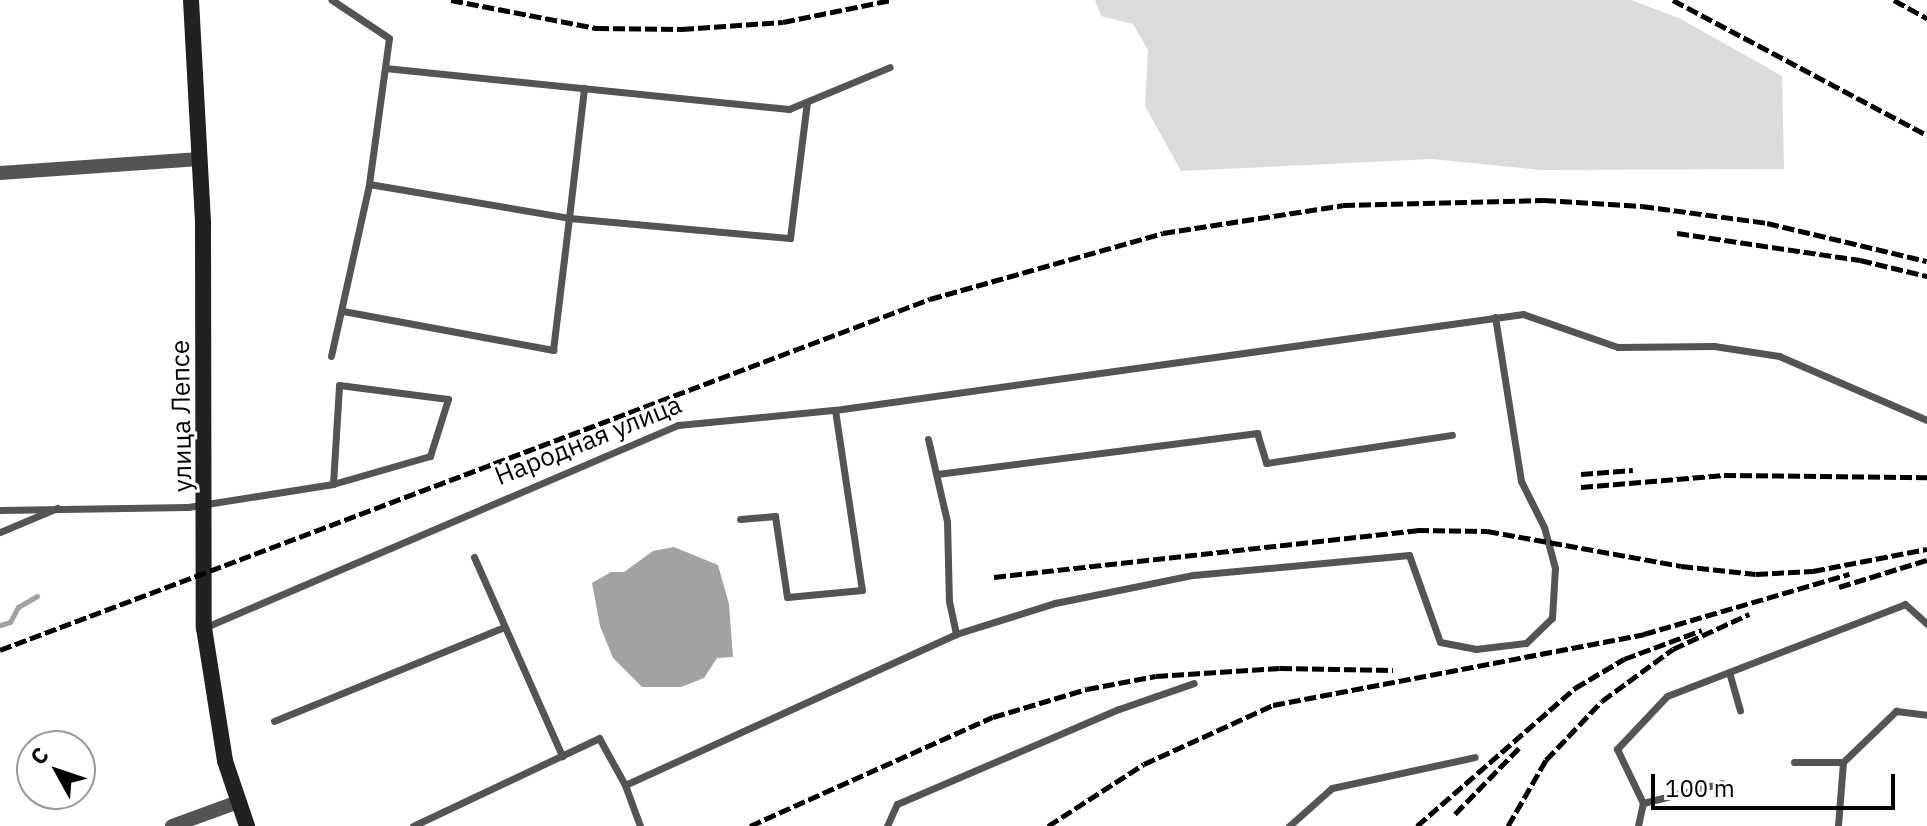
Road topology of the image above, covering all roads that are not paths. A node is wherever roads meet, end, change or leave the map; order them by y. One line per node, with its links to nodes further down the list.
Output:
1 (191, 0): 7 (main road, улица Лепсе)
2 (332, 0): 4 (lane)
3 (890, 67): 6 (lane)
4 (385, 68): 5 (lane); 9 (lane)
5 (584, 88): 6 (lane); 10 (lane)
6 (807, 102): 10 (lane)
7 (200, 159): 8 (street); 20 (main road, улица Лепсе)
8 (0, 173)
9 (369, 184): 10 (lane); 11 (lane)
10 (569, 218): 11 (lane)
11 (343, 311): 13 (lane)
12 (1495, 317): 14 (lane, Народная улица); 15 (lane, Народная улица); 29 (lane)
13 (331, 356)
14 (835, 410): 23 (lane); 28 (lane, Народная улица)
15 (1927, 420)
16 (1452, 435): 18 (lane)
17 (928, 439): 18 (lane)
18 (937, 474): 29 (lane)
19 (333, 484): 19 (lane); 20 (lane)
20 (206, 505): 21 (lane); 28 (main road, улица Лепсе)
21 (62, 506): 22 (lane); 24 (lane)
22 (0, 510)
23 (740, 519)
24 (0, 532)
25 (474, 557): 27 (lane)
26 (1927, 624): 30 (lane)
27 (504, 627): 34 (lane); 35 (lane)
28 (204, 628): 41 (main road, улица Лепсе)
29 (956, 634): 40 (lane)
30 (1729, 672): 32 (lane); 42 (lane)
31 (1194, 683): 47 (lane)
32 (1740, 710)
33 (1927, 715): 38 (lane)
34 (274, 721)
35 (562, 756): 40 (lane); 45 (lane)
36 (1475, 757): 48 (lane)
37 (1794, 762): 38 (lane)
38 (1843, 762): 50 (lane)
39 (1722, 783): 42 (lane)
40 (625, 785): 46 (lane)
41 (238, 802): 43 (street); 44 (main road, улица Лепсе)
42 (1643, 803): 49 (lane)
43 (172, 826)
44 (247, 826)
45 (413, 826)
46 (640, 826)
47 (887, 826)
48 (1289, 826)
49 (1638, 826)
50 (1838, 826)

